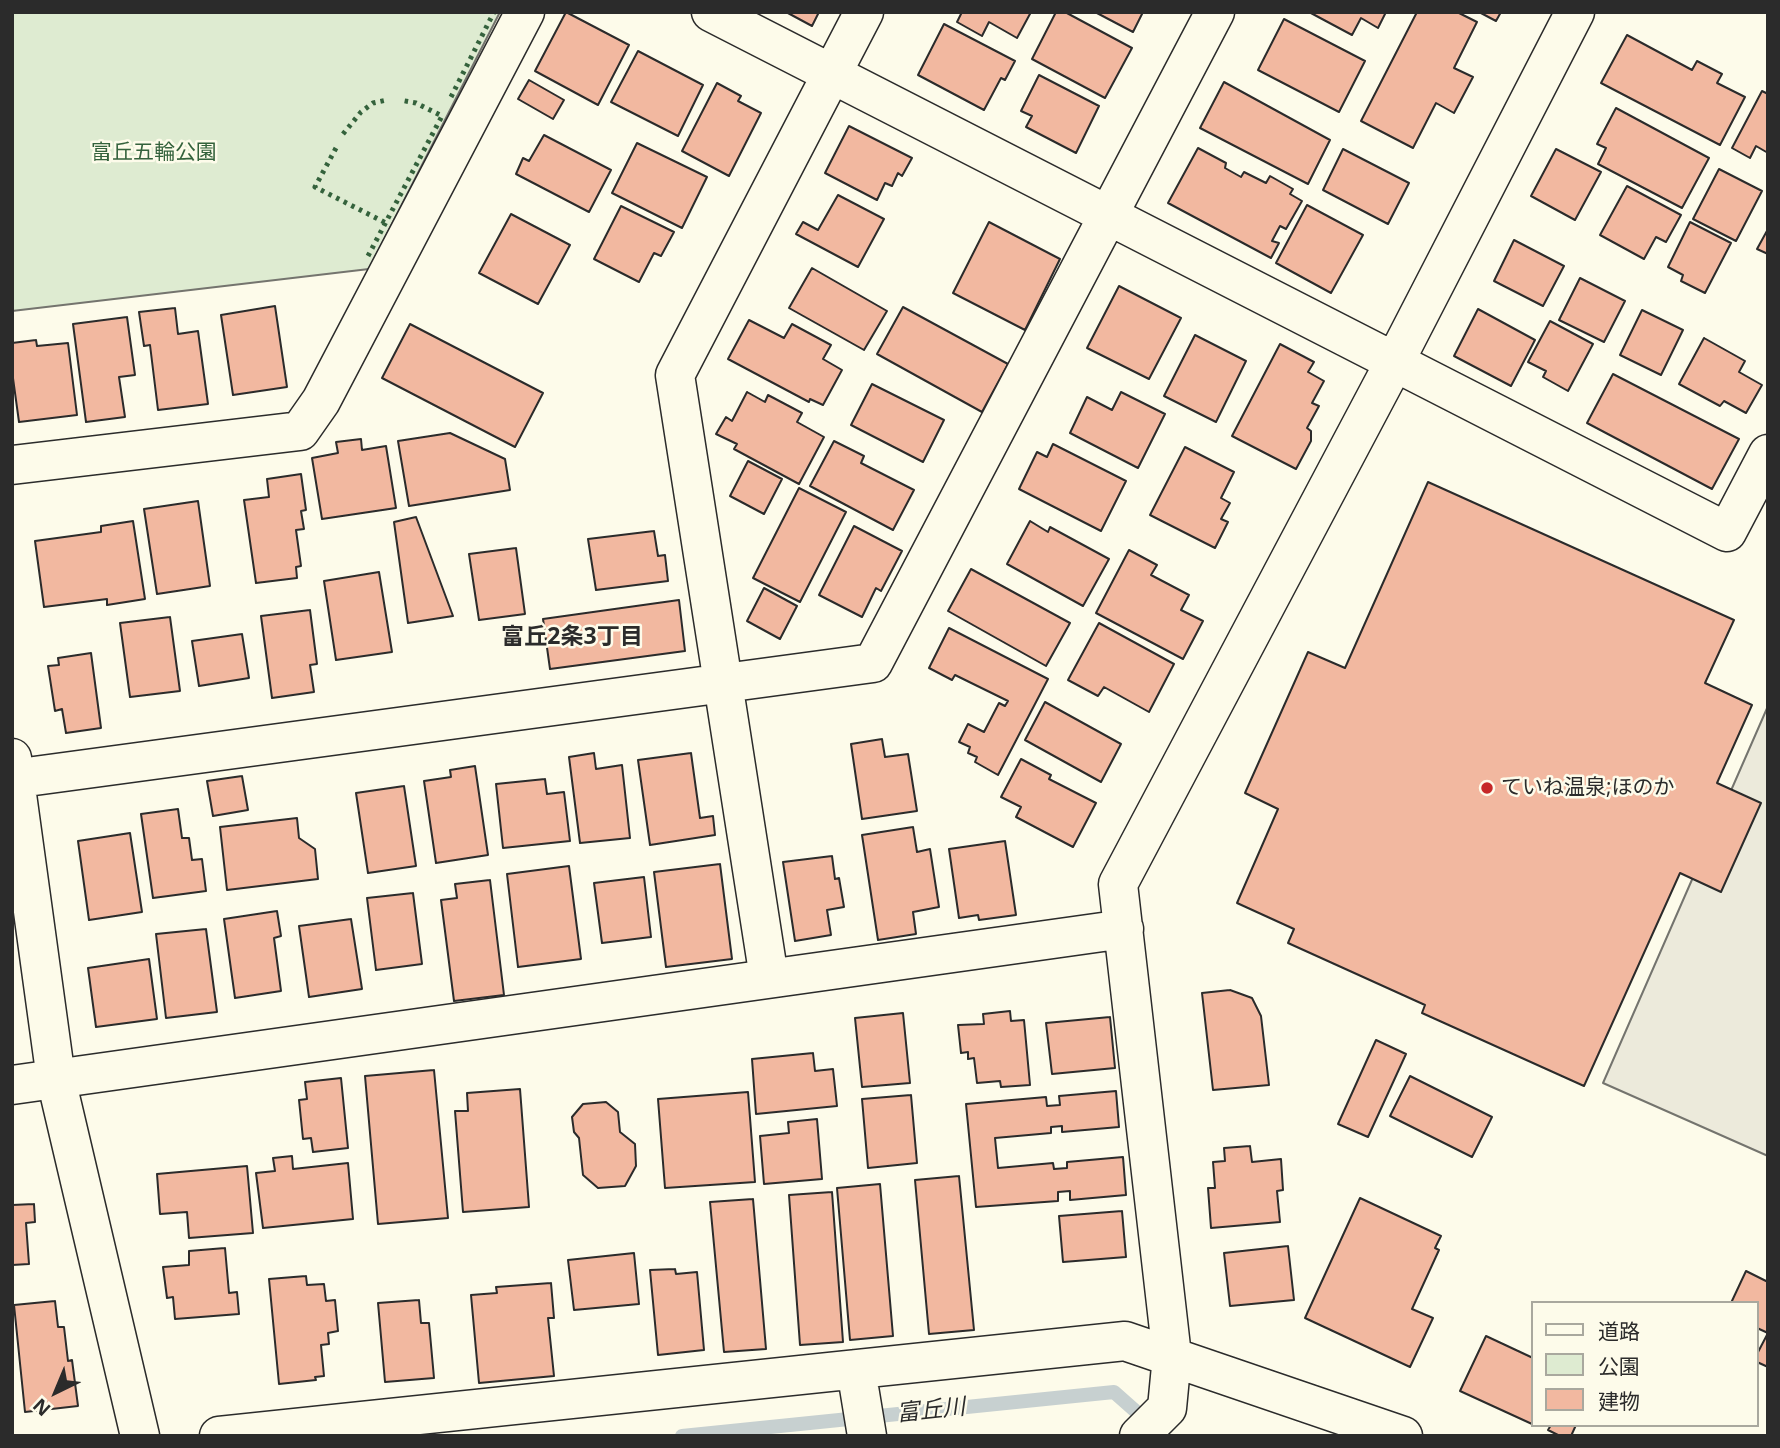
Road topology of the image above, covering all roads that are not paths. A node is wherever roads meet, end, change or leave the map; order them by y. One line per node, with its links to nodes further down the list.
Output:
1 (526, 12): 10 (street)
2 (712, 12): 6 (street)
3 (864, 12): 6 (street)
4 (1215, 12): 7 (street)
5 (1574, 12): 8 (street)
6 (832, 74): 7 (street); 11 (street)
7 (1109, 215): 8 (street); 11 (street)
8 (1394, 363): 9 (street); 13 (street)
9 (1768, 454)
10 (12, 465)
11 (725, 684): 12 (street); 14 (street)
12 (13, 772): 15 (street)
13 (1124, 929): 14 (street); 17 (street)
14 (769, 978): 15 (street)
15 (56, 1079): 16 (street); 19 (street)
16 (12, 1085)
17 (1172, 1356): 18 (street); 22 (street); 23 (street)
18 (858, 1380): 20 (street); 21 (street)
19 (140, 1436)
20 (219, 1436)
21 (867, 1436)
22 (1139, 1436)
23 (1404, 1436)

